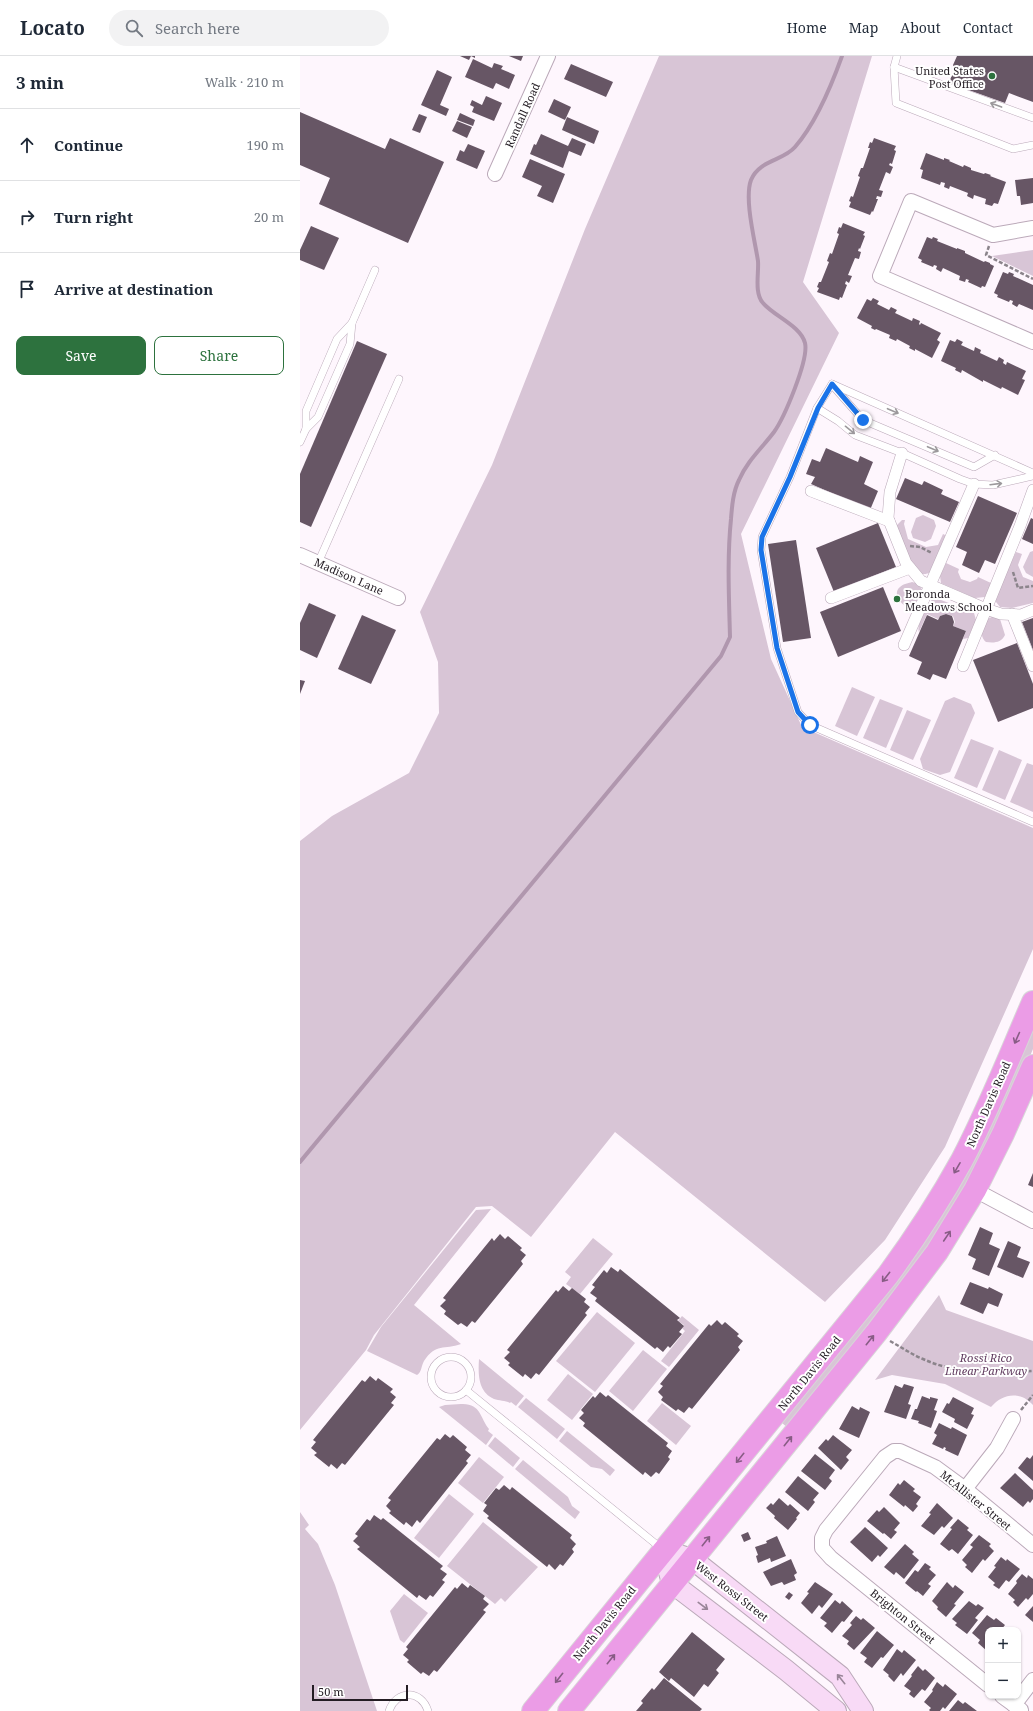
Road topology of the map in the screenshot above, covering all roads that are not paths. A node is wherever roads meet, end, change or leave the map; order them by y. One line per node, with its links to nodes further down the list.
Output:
1 (548, 56): 6 (street, Randall Road)
2 (897, 56): 3 (lane)
3 (894, 67): 4 (lane, one-way to 3); 5 (lane)
4 (1033, 118)
5 (1033, 145)
6 (495, 174)
7 (1033, 228): 10 (street)
8 (375, 270): 9 (lane)
9 (352, 323): 14 (lane); 14 (lane)
10 (1033, 342)
11 (399, 378): 25 (lane)
12 (832, 384): 13 (lane); 17 (lane, one-way to 17); 17 (lane, one-way to 17)
13 (818, 408): 16 (lane, one-way to 16); 36 (lane)
14 (306, 429): 15 (lane)
15 (300, 442)
16 (902, 453): 20 (lane); 23 (street)
17 (995, 455): 18 (lane)
18 (1033, 473)
19 (1033, 476): 20 (lane, one-way to 19)
20 (974, 484): 27 (street)
21 (1033, 490): 30 (street)
22 (811, 491): 23 (street)
23 (888, 521): 26 (street)
24 (300, 555): 25 (street, Madison Lane)
25 (318, 563): 28 (street, Madison Lane)
26 (910, 568): 27 (street); 29 (street)
27 (930, 585): 30 (street); 33 (street)
28 (398, 598)
29 (831, 598)
30 (986, 609): 32 (street); 34 (street)
31 (1033, 610): 32 (street)
32 (1012, 614): 35 (street)
33 (904, 645)
34 (962, 666)
35 (1033, 666)
36 (1033, 822)
37 (1033, 1002): 46 (highway, North Davis Road, one-way to 46)
38 (1033, 1066): 39 (highway)
39 (975, 1190): 40 (street); 47 (highway, one-way to 39)
40 (1033, 1221)
41 (466, 1390): 41 (lane); 46 (lane)
42 (1013, 1419): 43 (street)
43 (965, 1489): 44 (street, McAllister Street); 45 (street, McAllister Street)
44 (821, 1544): 50 (street, Brighton Street)
45 (1033, 1545)
46 (663, 1550): 47 (main road, West Rossi Street); 48 (main road); 55 (highway, North Davis Road, one-way to 55)
47 (692, 1559): 48 (highway); 58 (main road, West Rossi Street, one-way to 47)
48 (672, 1583): 56 (highway, one-way to 48); 57 (main road, one-way to 57)
49 (1033, 1680): 52 (street)
50 (985, 1683)
51 (1006, 1699): 52 (street)
52 (1018, 1708)
53 (389, 1711): 54 (lane)
54 (428, 1711)
55 (533, 1711)
56 (569, 1711)
57 (836, 1711)
58 (863, 1711)

